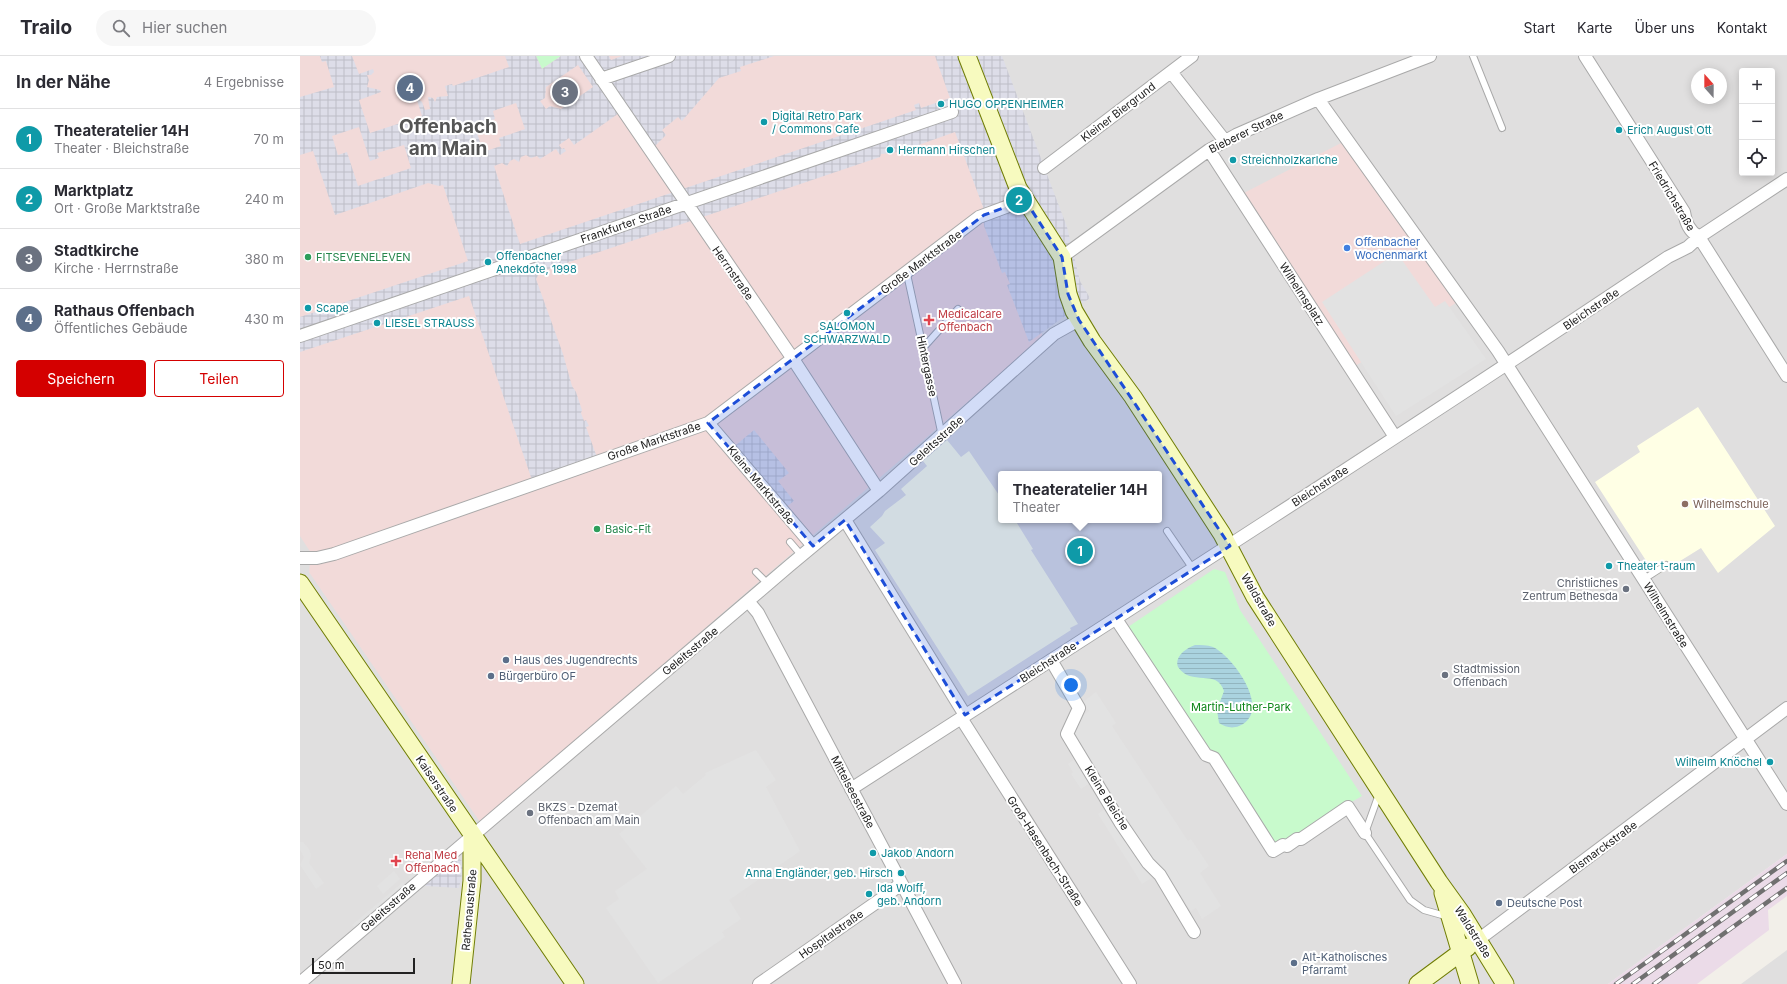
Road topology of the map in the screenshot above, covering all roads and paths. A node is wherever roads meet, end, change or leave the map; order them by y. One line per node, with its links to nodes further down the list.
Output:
1 (586, 56): 9 (street, Herrnstraße)
2 (669, 56): 9 (street)
3 (967, 56): 17 (street)
4 (1192, 56): 8 (street, Kleiner Biergrund)
5 (1474, 56): 12 (lane)
6 (1585, 56): 19 (street, Friedrichstraße)
7 (1423, 57): 10 (street, Bieberer Straße)
8 (1174, 64): 13 (street); 15 (street, Kleiner Biergrund)
9 (602, 79): 18 (street, Herrnstraße)
10 (1318, 99): 13 (street, Bieberer Straße); 27 (street)
11 (952, 112): 18 (street, Frankfurter Straße)
12 (1502, 128)
13 (1225, 141): 14 (street, Bieberer Straße)
14 (1210, 150): 20 (street, Bieberer Straße); 31 (street, Wilhelmsplatz)
15 (1044, 168)
16 (1787, 179): 19 (street, Bleichstraße)
17 (1025, 200): 20 (street); 21 (street, Große Marktstraße)
18 (685, 204): 24 (street, Frankfurter Straße); 26 (street, Herrnstraße)
19 (1699, 237): 27 (street, Bleichstraße); 28 (street, Friedrichstraße)
20 (1062, 257): 23 (street, Waldstraße)
21 (907, 274): 25 (lane, Hintergasse); 26 (street, Große Marktstraße)
22 (958, 309): 25 (lane)
23 (1079, 320): 30 (street, Geleitsstraße); 37 (street, Waldstraße)
24 (300, 336)
25 (923, 348): 30 (lane, Hintergasse)
26 (792, 359): 29 (street, Große Marktstraße); 32 (street, Herrnstraße)
27 (1507, 365): 31 (street, Bleichstraße); 43 (street, Wilhelmstraße)
28 (1787, 376)
29 (708, 423): 36 (street, Kleine Marktstraße); 39 (street, Große Marktstraße)
30 (942, 436): 32 (street, Geleitsstraße)
31 (1394, 437): 37 (street, Bleichstraße)
32 (879, 490): 33 (street, Geleitsstraße)
33 (845, 520): 36 (street, Geleitsstraße); 50 (street, Groß-Hasenbach-Straße)
34 (1167, 531): 41 (lane)
35 (790, 542): 38 (lane)
36 (813, 546): 38 (street, Geleitsstraße)
37 (1230, 546): 41 (street, Bleichstraße); 53 (street, Waldstraße)
38 (802, 556): 45 (street, Geleitsstraße)
39 (300, 558)
40 (1666, 565): 43 (lane)
41 (1193, 569): 47 (street, Bleichstraße)
42 (756, 572): 45 (lane)
43 (1644, 579): 51 (street, Wilhelmstraße)
44 (300, 583): 56 (street, Kaiserstraße)
45 (768, 584): 46 (street, Geleitsstraße)
46 (748, 601): 52 (street, Mittelseestraße); 56 (street, Geleitsstraße)
47 (1116, 619): 48 (street, Bleichstraße); 55 (street)
48 (1051, 660): 50 (street, Bleichstraße); 60 (street, Kleine Bleiche)
49 (1787, 708): 51 (street, Bismarckstraße)
50 (963, 717): 52 (street, Bleichstraße); 68 (street, Groß-Hasenbach-Straße)
51 (1746, 740): 54 (street, Wilhelmstraße); 61 (street, Bismarckstraße)
52 (851, 789): 57 (street, Mittelseestraße)
53 (1380, 791): 55 (lane); 58 (street, Waldstraße)
54 (1787, 804)
55 (1365, 833): 59 (lane)
56 (472, 836): 63 (street, Geleitsstraße); 64 (street, Rathenaustraße); 65 (street, Kaiserstraße)
57 (900, 881): 66 (street, Hospitalstraße); 67 (street, Mittelseestraße)
58 (1439, 882): 59 (street, Waldstraße); 61 (street, Waldstraße)
59 (1450, 918): 62 (street, Waldstraße)
60 (1194, 932)
61 (1478, 940): 62 (street, Bismarckstraße); 71 (street, Waldstraße)
62 (1460, 953): 69 (street, Bismarckstraße); 70 (street, Waldstraße)
63 (300, 983)
64 (461, 984)
65 (575, 984)
66 (759, 984)
67 (955, 984)
68 (1130, 984)
69 (1418, 984)
70 (1470, 984)
71 (1505, 984)

